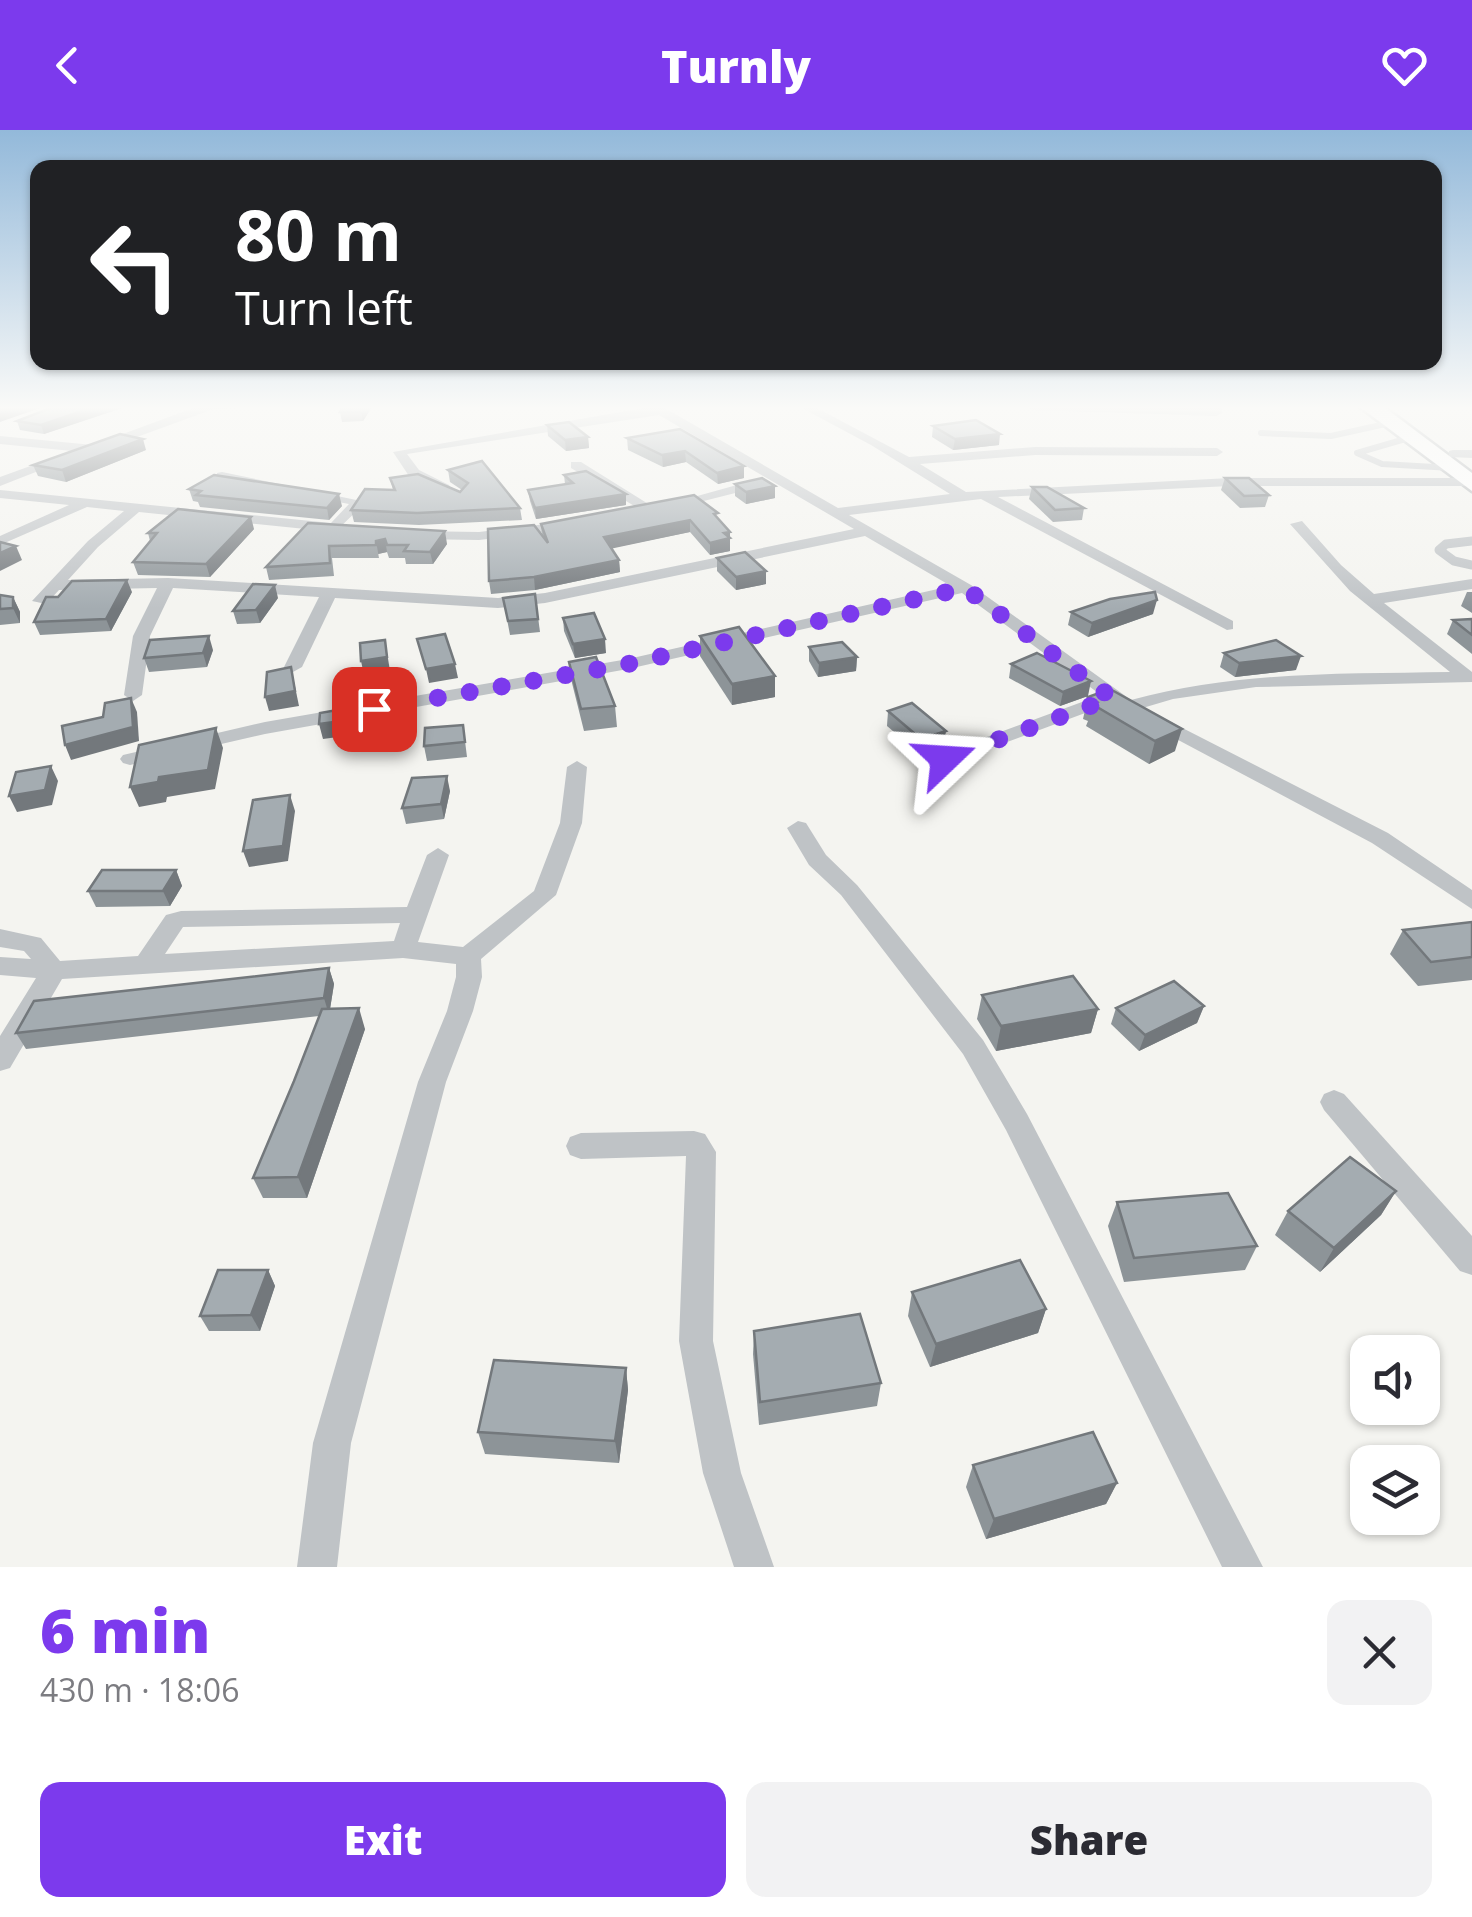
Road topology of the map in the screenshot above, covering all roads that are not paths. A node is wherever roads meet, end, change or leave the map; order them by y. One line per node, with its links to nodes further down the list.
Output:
1 (416, 474): 11 (street)
2 (591, 474): 14 (street)
3 (768, 474): 7 (street)
4 (928, 474): 10 (street)
5 (1336, 474): 8 (street)
6 (222, 476): 13 (street)
7 (775, 478): 14 (street); 15 (street)
8 (980, 493): 10 (street); 31 (street)
9 (0, 494): 12 (street)
10 (960, 494): 15 (street)
11 (460, 497)
12 (81, 505): 13 (street); 21 (street)
13 (135, 509): 26 (street)
14 (651, 510): 16 (street)
15 (832, 513): 19 (street)
16 (633, 514)
17 (596, 522): 20 (street)
18 (1297, 524): 29 (street)
19 (868, 530): 27 (street); 28 (street)
20 (399, 535)
21 (0, 541)
22 (1472, 541): 23 (lane)
23 (1472, 564)
24 (168, 583): 26 (street); 28 (street); 34 (street)
25 (1472, 584): 29 (street)
26 (55, 585): 30 (street)
27 (965, 588): 35 (street); 36 (street)
28 (328, 596): 32 (street)
29 (1370, 600): 33 (street)
30 (40, 601)
31 (1228, 625)
32 (293, 667)
33 (1469, 677): 35 (street)
34 (133, 696)
35 (1121, 702): 37 (street); 41 (street)
36 (130, 759)
37 (945, 759)
38 (577, 767): 48 (street)
39 (798, 828): 59 (street)
40 (438, 856): 42 (street)
41 (1472, 901)
42 (416, 914): 43 (street); 46 (street)
43 (351, 915): 44 (street); 47 (street)
44 (297, 917): 49 (street); 51 (street)
45 (0, 938): 52 (street)
46 (403, 949): 47 (street); 48 (street)
47 (344, 953): 49 (street)
48 (468, 956): 57 (street)
49 (285, 957): 51 (street)
50 (0, 966): 52 (street)
51 (145, 966): 52 (street)
52 (54, 970): 53 (street)
53 (0, 1060)
54 (1334, 1102): 56 (street)
55 (581, 1146): 58 (street)
56 (1472, 1260)
57 (317, 1567)
58 (754, 1567)
59 (1243, 1567)

